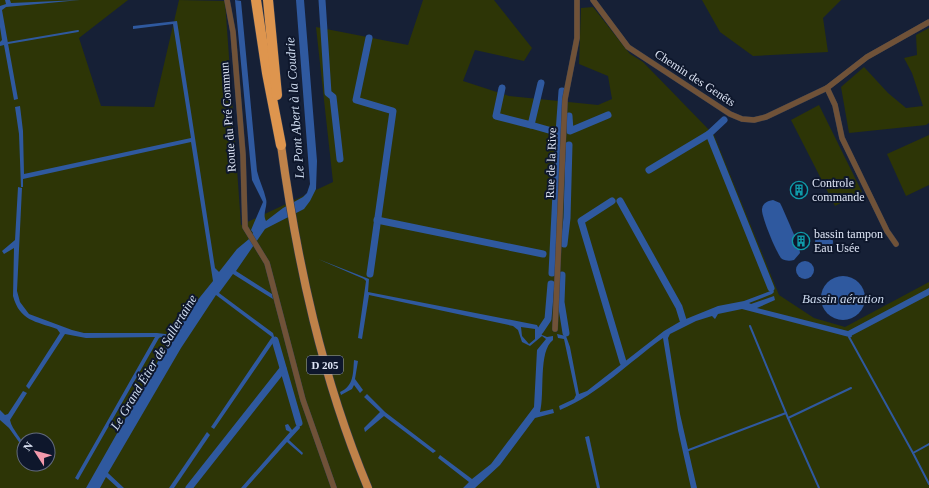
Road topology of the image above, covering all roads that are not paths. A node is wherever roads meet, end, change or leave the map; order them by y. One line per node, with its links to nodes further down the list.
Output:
1 (227, 0): 11 (street, Route du Pré Commun)
2 (256, 0): 8 (highway, D 205)
3 (268, 0): 8 (highway, D 205)
4 (577, 0): 10 (street, Rue de la Rive)
5 (593, 0): 7 (street, Chemin des Genêts)
6 (929, 22): 7 (street, Chemin des Genêts)
7 (827, 88): 9 (street)
8 (281, 145): 12 (main road, D 205)
9 (896, 244)
10 (555, 329)
11 (334, 488)
12 (368, 488)

